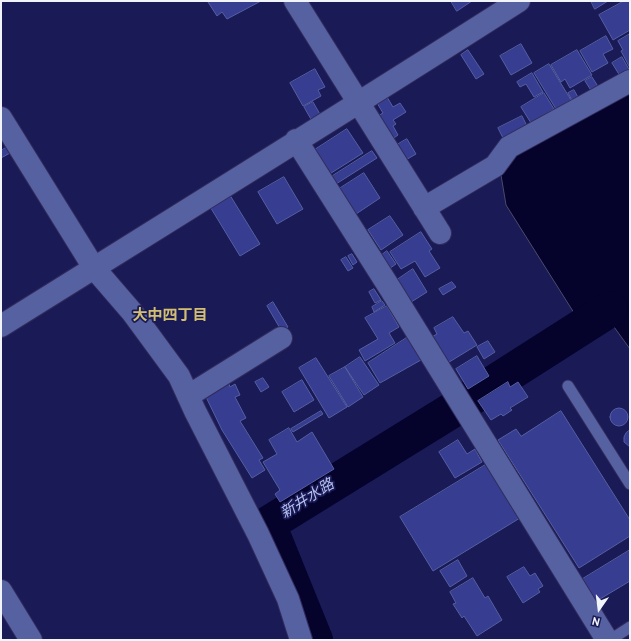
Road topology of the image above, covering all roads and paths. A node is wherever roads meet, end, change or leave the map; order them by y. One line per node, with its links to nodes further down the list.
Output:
1 (295, 1): 4 (street)
2 (518, 1): 4 (street)
3 (630, 81): 7 (street)
4 (358, 104): 6 (street); 7 (street)
5 (1, 118): 9 (street)
6 (296, 140): 9 (street); 19 (street)
7 (424, 208): 8 (street)
8 (440, 233)
9 (94, 268): 10 (street); 13 (street)
10 (1, 326)
11 (281, 338): 13 (street)
12 (568, 386): 14 (lane)
13 (188, 396): 18 (street)
14 (630, 484)
15 (1, 591): 17 (street)
16 (630, 627): 20 (lane)
17 (32, 640)
18 (301, 640)
19 (607, 640)
20 (610, 640)

